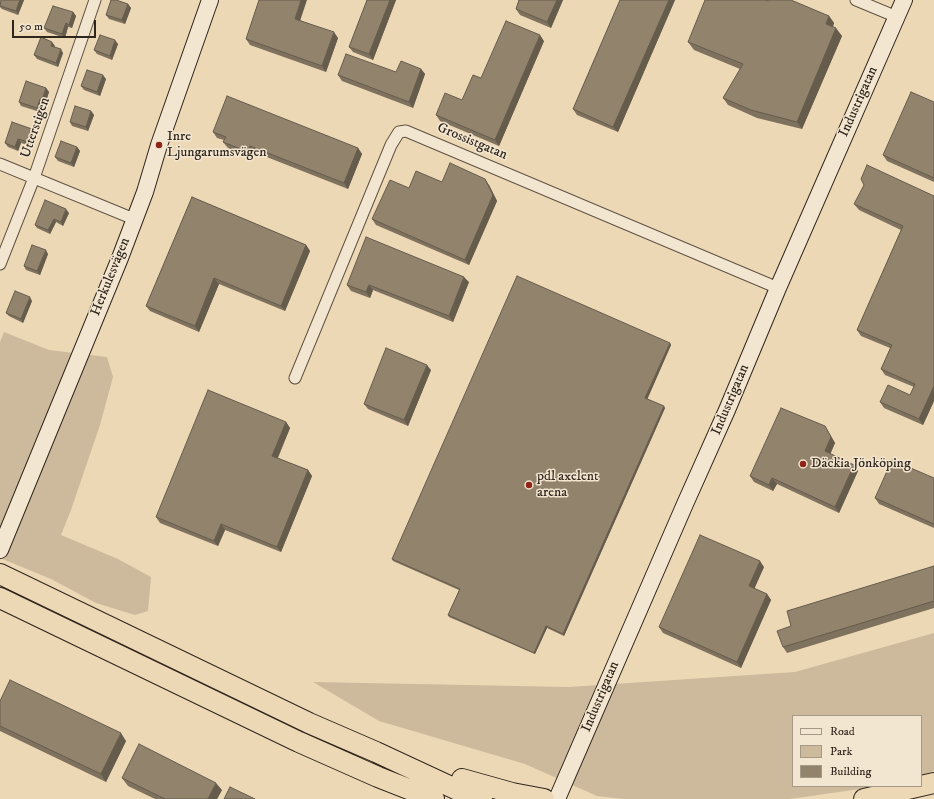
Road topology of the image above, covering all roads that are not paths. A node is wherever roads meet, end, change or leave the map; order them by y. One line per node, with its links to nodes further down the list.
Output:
1 (95, 0): 7 (street, Utterstigen)
2 (210, 0): 8 (street, Herkulesvägen)
3 (856, 0): 5 (street)
4 (904, 0): 5 (street, Industrigatan)
5 (897, 17): 10 (street, Industrigatan)
6 (0, 164): 7 (street)
7 (34, 178): 8 (street); 9 (street, Utterstigen)
8 (134, 219): 12 (street, Herkulesvägen)
9 (0, 264)
10 (778, 288): 11 (street, Grossistgatan); 22 (street, Industrigatan)
11 (295, 378)
12 (2, 544)
13 (0, 574): 15 (highway)
14 (0, 598): 19 (highway)
15 (376, 752): 20 (highway); 21 (highway)
16 (934, 783): 17 (highway)
17 (922, 786)
18 (916, 787): 23 (highway)
19 (434, 799)
20 (482, 799)
21 (544, 799)
22 (556, 799)
23 (864, 799)

